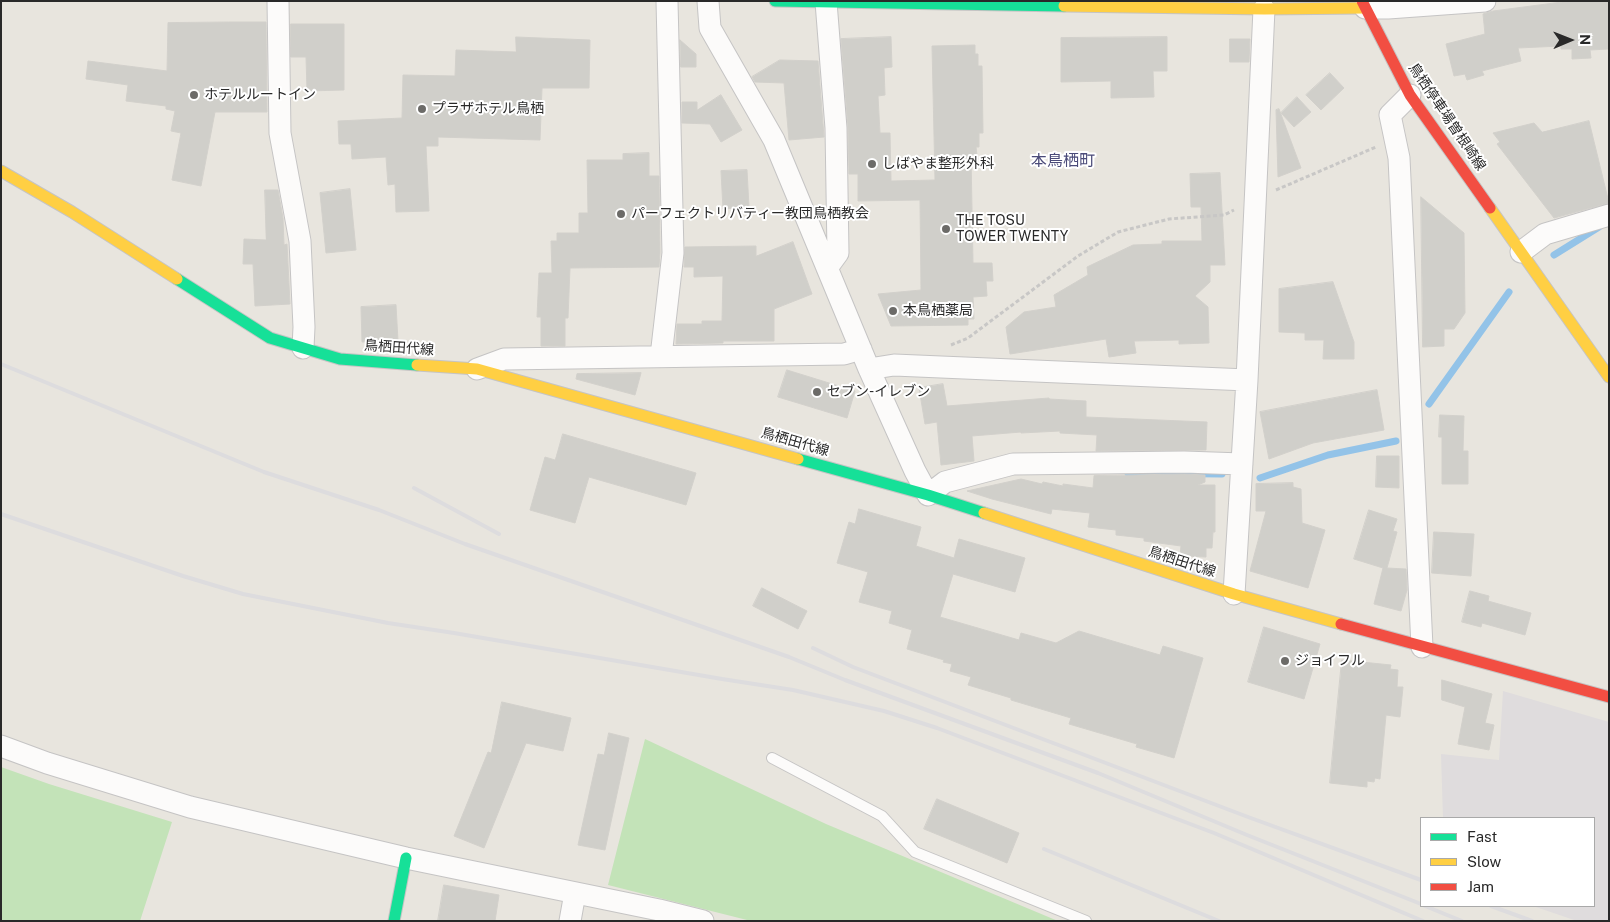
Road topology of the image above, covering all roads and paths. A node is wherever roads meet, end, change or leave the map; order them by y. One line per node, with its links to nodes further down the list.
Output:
1 (278, 1): 16 (street)
2 (667, 1): 18 (street)
3 (708, 1): 15 (street)
4 (775, 1): 6 (main road)
5 (1485, 1): 7 (street)
6 (826, 2): 8 (main road); 15 (street)
7 (1365, 4): 8 (main road); 9 (main road, 鳥栖停車場曽根崎線)
8 (1264, 10): 12 (street)
9 (1410, 95): 10 (street); 14 (main road, 鳥栖停車場曽根崎線)
10 (1394, 138): 12 (path); 27 (street)
11 (1, 171): 16 (main road, 鳥栖田代線)
12 (1255, 200): 19 (path); 23 (street)
13 (1609, 215): 14 (street)
14 (1521, 252): 22 (main road, 鳥栖停車場曽根崎線)
15 (826, 268): 17 (street)
16 (303, 348): 20 (main road, 鳥栖田代線)
17 (861, 350): 18 (street); 21 (street)
18 (661, 356): 20 (street)
19 (919, 367): 21 (street); 23 (street)
20 (477, 369): 25 (main road, 鳥栖田代線)
21 (869, 369): 25 (street)
22 (1609, 377)
23 (1247, 380): 24 (street)
24 (1242, 464): 25 (street); 26 (street)
25 (928, 495): 26 (main road, 鳥栖田代線)
26 (1234, 594): 27 (main road, 鳥栖田代線)
27 (1422, 647): 28 (main road, 鳥栖田代線)
28 (1609, 697)
29 (1, 746): 31 (street)
30 (772, 758): 36 (lane)
31 (406, 858): 32 (street); 33 (main road)
32 (575, 893): 34 (street); 35 (street)
33 (394, 921)
34 (570, 921)
35 (703, 921)
36 (1086, 921)

